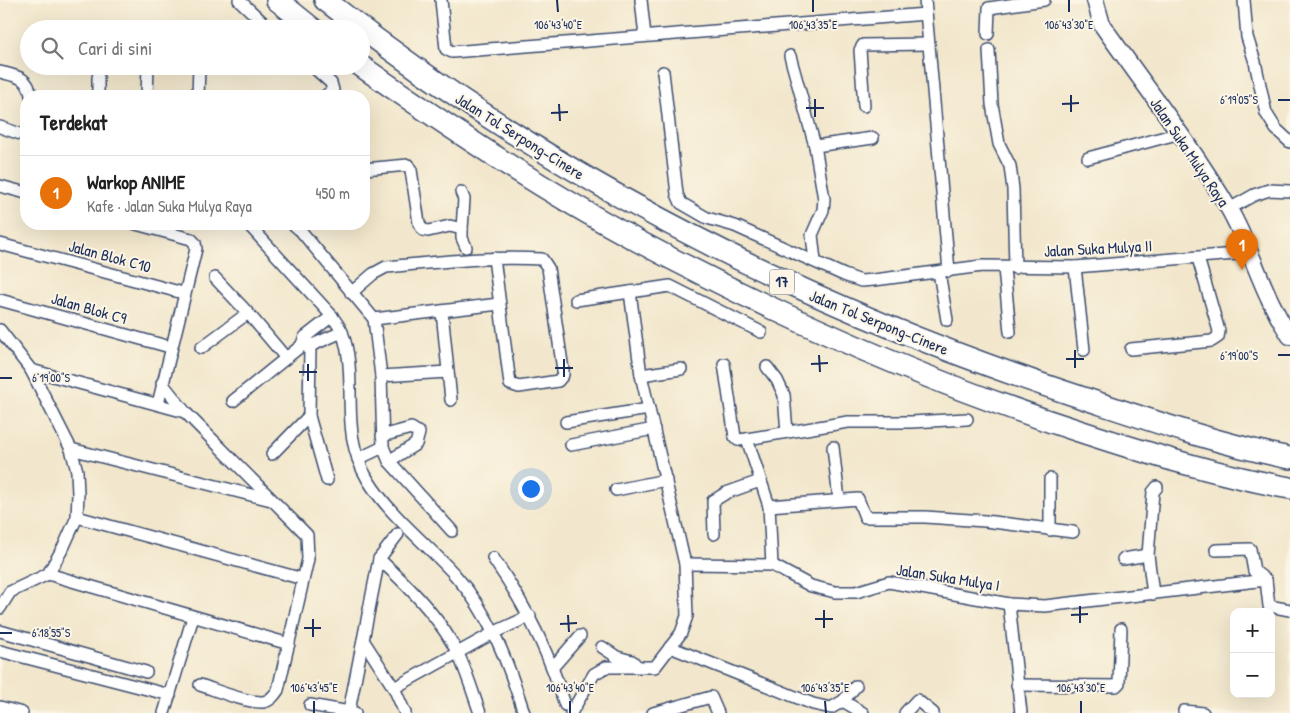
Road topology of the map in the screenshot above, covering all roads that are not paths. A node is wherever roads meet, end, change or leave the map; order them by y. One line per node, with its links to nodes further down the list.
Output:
1 (239, 0): 11 (street)
2 (277, 0): 12 (highway)
3 (325, 0): 13 (highway, Jalan Tol Serpong–Cinere / 17)
4 (441, 0): 16 (street)
5 (641, 0): 16 (street)
6 (925, 0): 10 (street)
7 (1044, 0): 14 (street)
8 (1095, 0): 35 (street, Jalan Suka Mulya Raya)
9 (1244, 0): 37 (street)
10 (926, 14): 16 (street); 17 (street)
11 (260, 20)
12 (302, 20)
13 (350, 20)
14 (988, 34)
15 (370, 35): 106 (highway, Jalan Tol Serpong–Cinere / 17)
16 (645, 36)
17 (929, 44): 32 (street); 58 (street)
18 (989, 50): 57 (street)
19 (790, 56): 38 (street)
20 (0, 72): 27 (street)
21 (370, 72): 114 (highway, Jalan Tol Serpong–Cinere / 17)
22 (664, 72): 55 (street, Jalan Suka Mulya II)
23 (148, 75): 29 (street)
24 (199, 75): 30 (street)
25 (322, 75): 31 (street)
26 (98, 77): 28 (street)
27 (30, 90)
28 (98, 90)
29 (147, 90)
30 (198, 90)
31 (334, 90)
32 (864, 106)
33 (0, 128): 34 (street)
34 (20, 134)
35 (1180, 134): 39 (street); 45 (street, Jalan Suka Mulya Raya)
36 (873, 138): 38 (street)
37 (1290, 142)
38 (815, 146): 55 (street)
39 (1088, 158)
40 (370, 168): 46 (street)
41 (0, 186): 42 (street)
42 (20, 191)
43 (1290, 191): 45 (street)
44 (461, 192): 46 (street)
45 (1229, 209): 52 (street, Jalan Suka Mulya Raya)
46 (462, 229): 51 (street)
47 (158, 230): 61 (street)
48 (253, 230): 68 (street)
49 (301, 230): 62 (street)
50 (0, 244): 61 (street, Jalan Blok C10)
51 (466, 247)
52 (1248, 253): 54 (street, Jalan Suka Mulya II); 75 (street, Jalan Suka Mulya Raya)
53 (494, 258): 62 (street); 65 (street); 65 (street)
54 (1198, 258): 56 (street, Jalan Suka Mulya II); 79 (street)
55 (815, 261): 58 (street, Jalan Suka Mulya II)
56 (1075, 267): 57 (street, Jalan Suka Mulya II); 80 (street)
57 (1010, 268): 58 (street, Jalan Suka Mulya II); 74 (street)
58 (944, 272): 70 (street)
59 (215, 278): 67 (street)
60 (630, 292): 63 (street); 73 (street); 87 (street)
61 (183, 293): 77 (street)
62 (351, 293): 69 (street)
63 (576, 300)
64 (1, 303): 77 (street, Jalan Blok C9)
65 (499, 304): 66 (street)
66 (442, 312): 69 (street); 86 (street)
67 (248, 313): 78 (street); 81 (street)
68 (332, 316): 72 (street); 76 (street)
69 (374, 319): 88 (street)
70 (947, 320)
71 (0, 330): 85 (street)
72 (342, 332): 76 (street); 104 (street)
73 (761, 332)
74 (1010, 332)
75 (1290, 336)
76 (305, 343): 81 (street); 95 (street)
77 (170, 348): 89 (street)
78 (201, 348)
79 (1131, 349)
80 (1084, 350)
81 (286, 358): 91 (street)
82 (724, 364): 100 (street)
83 (767, 367): 99 (street)
84 (681, 369): 87 (street)
85 (31, 370): 92 (street); 103 (street)
86 (448, 372): 88 (street); 90 (street)
87 (641, 375): 93 (street)
88 (381, 376): 104 (street)
89 (162, 384): 92 (street); 94 (street)
90 (451, 400)
91 (233, 401)
92 (158, 404): 94 (street)
93 (649, 409): 97 (street); 98 (street)
94 (185, 412): 108 (street)
95 (309, 416): 105 (street); 110 (street)
96 (967, 419): 99 (street)
97 (566, 422)
98 (654, 429): 101 (street); 111 (street)
99 (787, 432): 100 (street)
100 (747, 439): 112 (street)
101 (570, 445)
102 (833, 447): 118 (street)
103 (71, 449): 116 (street); 120 (street)
104 (372, 450): 107 (street); 107 (street); 144 (street)
105 (272, 454)
106 (1290, 458)
107 (389, 461): 122 (street)
108 (246, 474): 116 (street); 117 (street)
109 (1050, 479): 121 (street)
110 (327, 480)
111 (666, 480): 115 (street); 131 (street)
112 (760, 480): 119 (street); 125 (street)
113 (1157, 487): 127 (street)
114 (1290, 488)
115 (616, 490)
116 (238, 491): 117 (street)
117 (273, 500): 134 (street)
118 (839, 500): 119 (street); 121 (street)
119 (769, 506): 132 (street)
120 (77, 517): 133 (street); 134 (street)
121 (1050, 530): 123 (street)
122 (452, 531)
123 (1073, 532)
124 (398, 534): 129 (street)
125 (714, 534)
126 (1216, 550): 135 (street)
127 (1148, 555): 130 (street); 136 (street)
128 (493, 558): 140 (street)
129 (379, 559): 146 (street); 151 (street)
130 (1123, 559)
131 (685, 564): 132 (street, Jalan Suka Mulya I); 149 (street)
132 (772, 565): 137 (street, Jalan Suka Mulya I)
133 (48, 574): 138 (street); 141 (street)
134 (303, 579): 147 (street)
135 (1266, 580): 136 (street, Jalan Suka Mulya I); 139 (street)
136 (1153, 594): 137 (street, Jalan Suka Mulya I)
137 (1009, 604): 155 (street)
138 (0, 608)
139 (1290, 610)
140 (530, 616): 144 (street); 153 (street)
141 (193, 617): 147 (street); 159 (street)
142 (1121, 629): 155 (street)
143 (0, 631): 154 (street)
144 (495, 632): 151 (street); 170 (street)
145 (580, 636): 153 (street)
146 (363, 640): 158 (street); 165 (street)
147 (289, 644): 156 (street)
148 (602, 647): 152 (street)
149 (670, 647): 152 (street); 160 (street)
150 (0, 651): 159 (street)
151 (458, 654): 158 (street); 169 (street)
152 (637, 666): 163 (street)
153 (553, 667): 163 (street)
154 (146, 672)
155 (1017, 684): 176 (street)
156 (200, 685)
157 (856, 686): 160 (street)
158 (394, 688): 168 (street)
159 (170, 696): 167 (street)
160 (842, 701): 173 (street)
161 (310, 705): 165 (street)
162 (0, 707): 166 (street)
163 (568, 709)
164 (1184, 711): 177 (street)
165 (352, 712)
166 (22, 713)
167 (164, 713)
168 (405, 713)
169 (480, 713)
170 (524, 713)
171 (653, 713): 172 (street)
172 (718, 713)
173 (863, 713)
174 (905, 713): 175 (street)
175 (933, 713)
176 (1020, 713)
177 (1203, 713)

